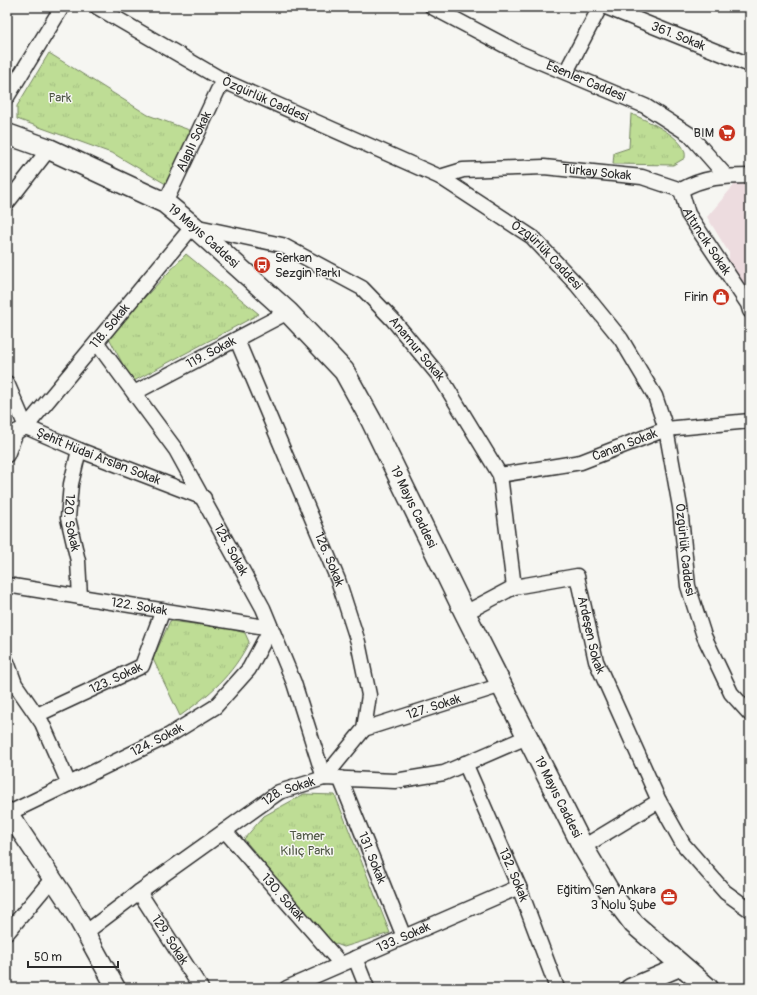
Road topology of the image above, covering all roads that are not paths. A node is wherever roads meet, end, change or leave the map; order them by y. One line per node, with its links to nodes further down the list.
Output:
1 (62, 7): 9 (street)
2 (97, 7): 8 (street, Özgürlük Caddesi)
3 (432, 7): 7 (street, Esenler Caddesi)
4 (600, 7): 7 (street)
5 (606, 7): 6 (street, 361. Sokak)
6 (750, 66)
7 (566, 72): 12 (street, Esenler Caddesi)
8 (226, 82): 14 (street, Özgürlük Caddesi); 17 (street, Alaplı Sokak)
9 (7, 97)
10 (7, 134): 11 (main road, 19 Mayıs Caddesi)
11 (50, 149): 16 (street); 17 (main road, 19 Mayıs Caddesi)
12 (726, 176): 13 (street); 15 (street)
13 (750, 176)
14 (440, 177): 15 (street, Türkay Sokak); 26 (street, Özgürlük Caddesi)
15 (681, 190): 19 (street, Altıncık Sokak)
16 (7, 203)
17 (165, 203): 18 (main road, 19 Mayıs Caddesi)
18 (193, 226): 20 (main road, 19 Mayıs Caddesi); 22 (street, 118. Sokak); 30 (street, Anamur Sokak)
19 (750, 310)
20 (288, 312): 21 (street, 119. Sokak); 36 (main road, 19 Mayıs Caddesi)
21 (237, 340): 24 (street, 119. Sokak); 42 (street, 126. Sokak)
22 (97, 343): 24 (street, 125. Sokak); 27 (street, 118. Sokak)
23 (7, 383): 27 (street)
24 (134, 393): 31 (street, 125. Sokak)
25 (750, 421): 26 (street, Canan Sokak)
26 (666, 429): 30 (street, Canan Sokak); 40 (street, Özgürlük Caddesi)
27 (16, 430): 28 (street, Şehit Hüdai Arslan Sokak); 29 (street, Şehit Hüdai Arslan Sokak)
28 (79, 450): 31 (street, Şehit Hüdai Arslan Sokak); 34 (street, 120. Sokak)
29 (7, 455)
30 (500, 476): 33 (street, Anamur Sokak)
31 (204, 498): 37 (street, 125. Sokak)
32 (7, 585): 34 (street, 122. Sokak)
33 (514, 587): 36 (street, Ardeşen Sokak); 48 (street, Ardeşen Sokak)
34 (80, 597): 35 (street, 122. Sokak)
35 (163, 610): 37 (street, 122. Sokak); 41 (street, 123. Sokak)
36 (465, 613): 39 (main road, 19 Mayıs Caddesi)
37 (271, 628): 45 (street, 125. Sokak); 47 (street, 124. Sokak)
38 (7, 662): 41 (street)
39 (502, 685): 42 (street, 127. Sokak); 43 (main road, 19 Mayıs Caddesi)
40 (750, 714)
41 (37, 715): 47 (street)
42 (364, 729): 45 (street)
43 (528, 737): 44 (street, 128. Sokak); 51 (main road, 19 Mayıs Caddesi)
44 (465, 763): 46 (street, 128. Sokak); 53 (street, 132. Sokak)
45 (324, 778): 46 (street, 128. Sokak); 50 (street, 128. Sokak)
46 (340, 778): 58 (street, 131. Sokak)
47 (69, 784): 49 (street, 124. Sokak)
48 (659, 801): 51 (street); 55 (street, Ardeşen Sokak)
49 (8, 812): 52 (street)
50 (225, 832): 54 (street, 128. Sokak); 60 (street, 130. Sokak)
51 (583, 847): 61 (main road, 19 Mayıs Caddesi)
52 (52, 879): 56 (street); 57 (street)
53 (519, 887): 58 (street, 133. Sokak); 66 (street, 132. Sokak)
54 (139, 892): 57 (street, 128. Sokak); 63 (street, 129. Sokak)
55 (750, 910)
56 (7, 932)
57 (85, 933): 62 (street)
58 (404, 937): 59 (street, 133. Sokak)
59 (355, 958): 60 (street, 133. Sokak); 65 (street)
60 (341, 964): 64 (street, 133. Sokak)
61 (682, 966): 67 (street); 68 (main road, 19 Mayıs Caddesi)
62 (116, 988)
63 (201, 988)
64 (287, 988)
65 (367, 988)
66 (558, 988)
67 (630, 988)
68 (708, 988)

